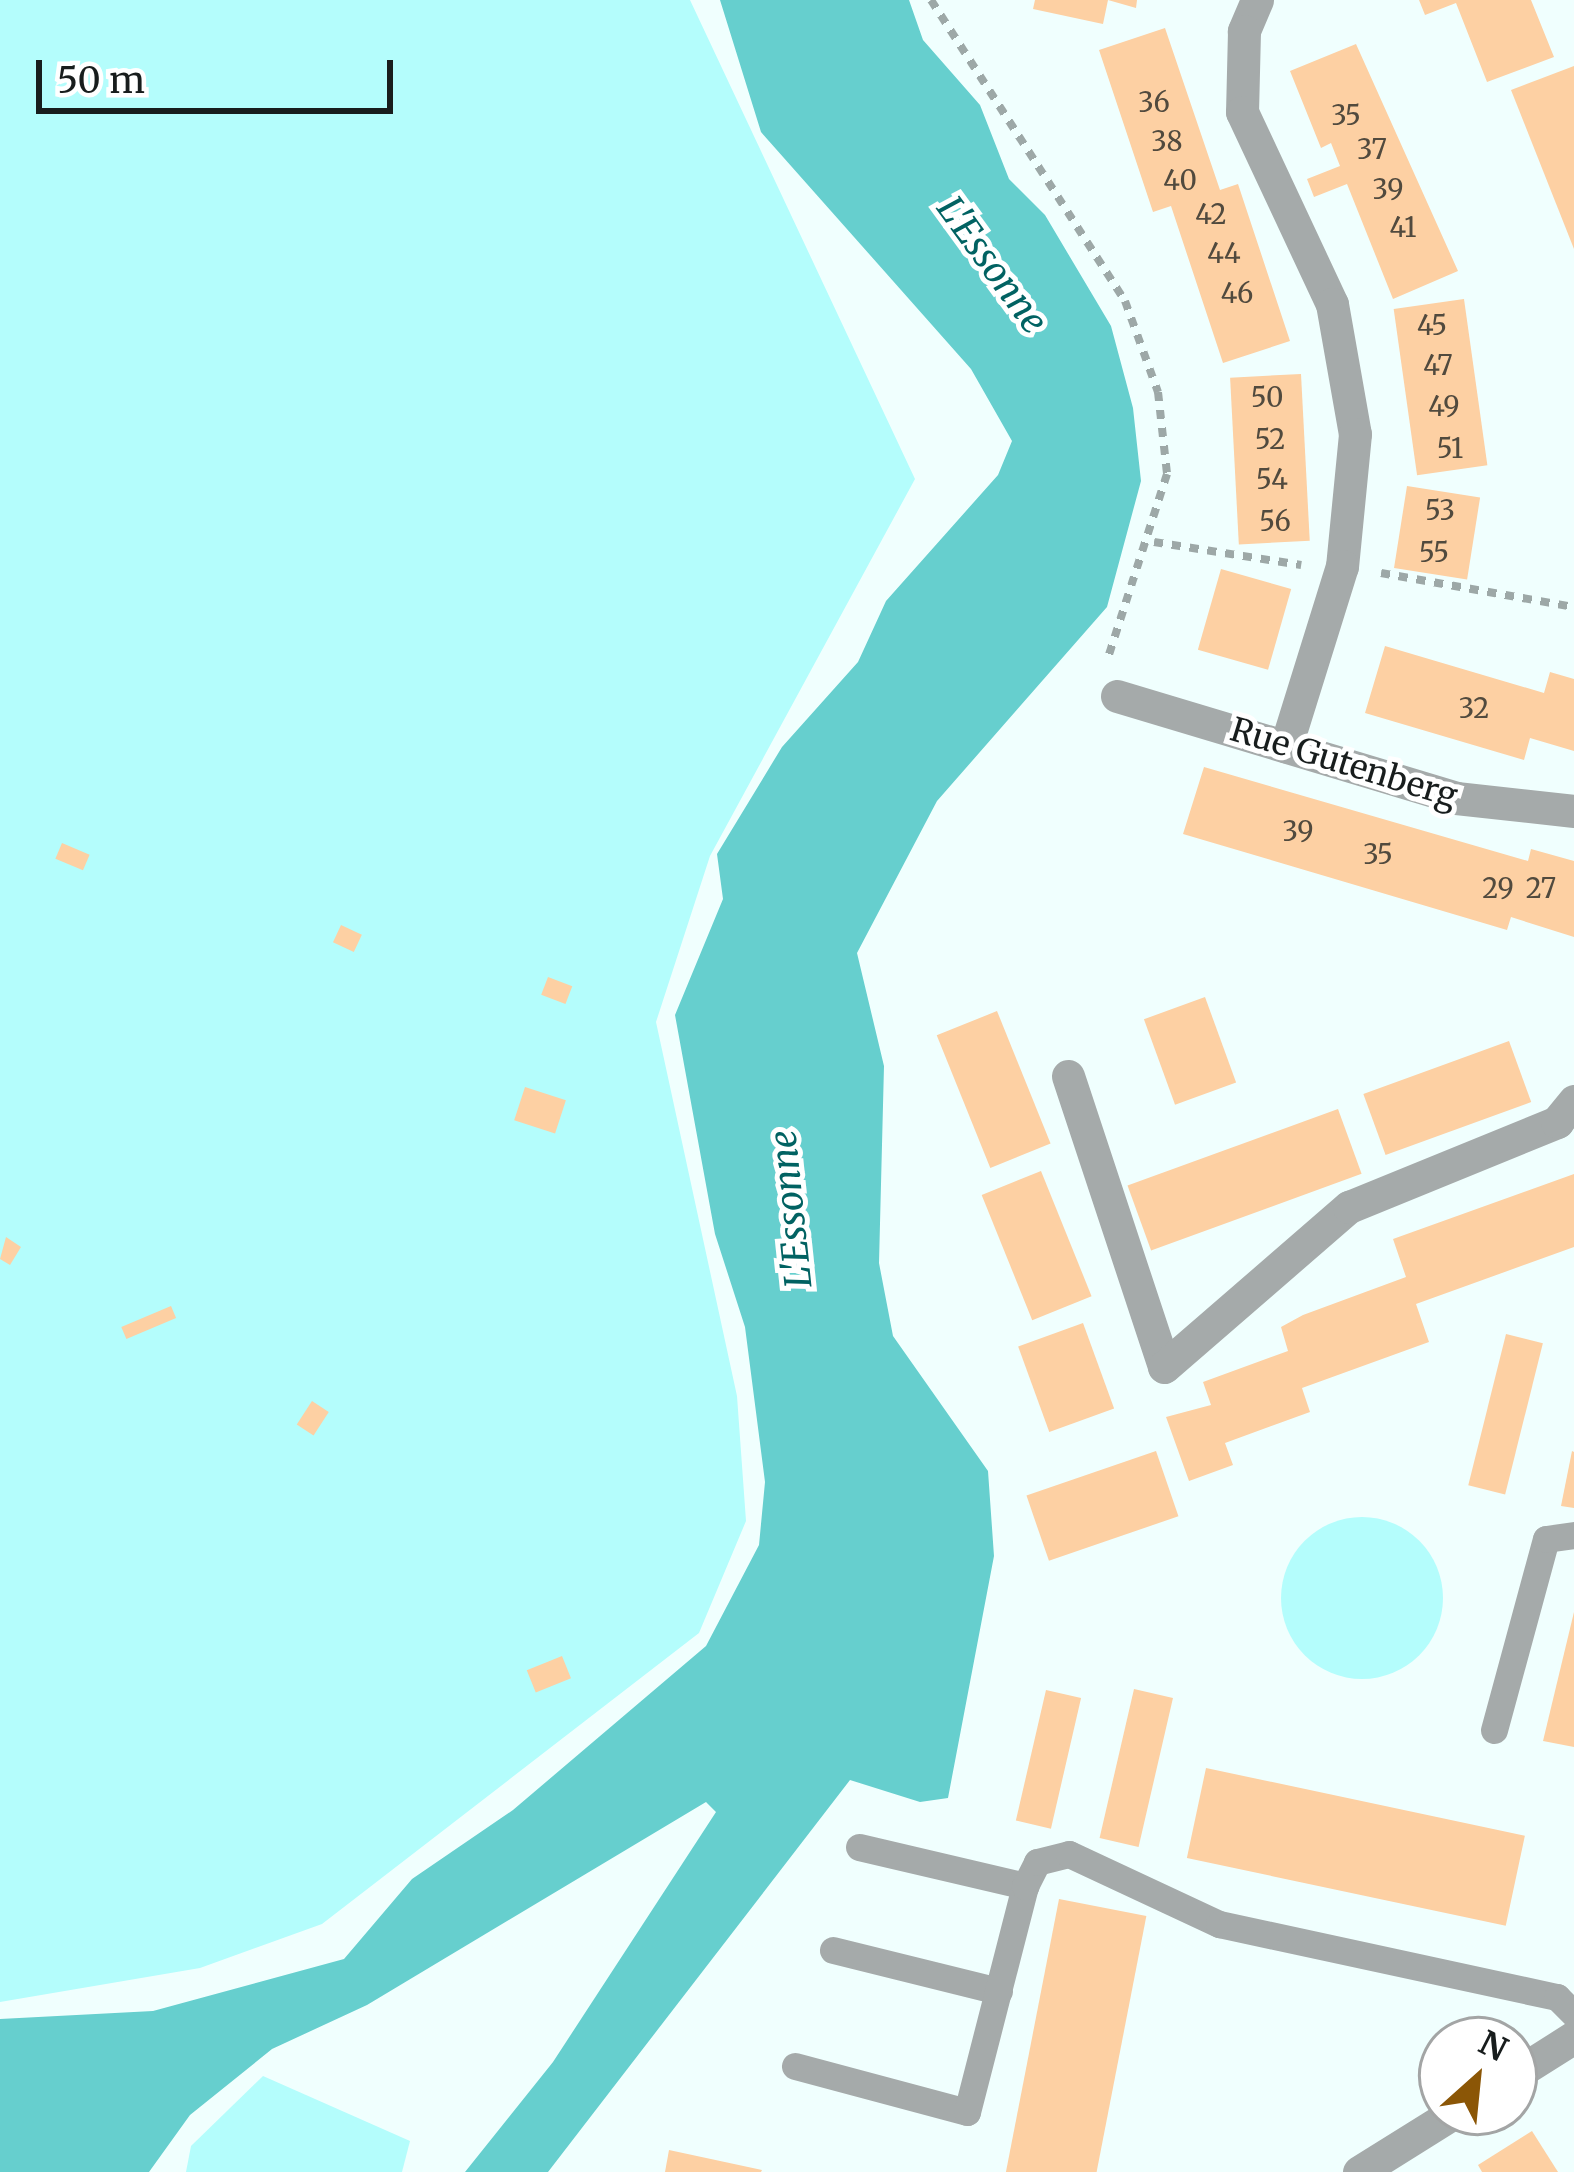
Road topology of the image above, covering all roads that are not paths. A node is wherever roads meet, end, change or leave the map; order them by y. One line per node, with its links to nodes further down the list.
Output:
1 (1257, 0): 3 (street)
2 (1117, 696): 3 (street, Rue Gutenberg)
3 (1286, 746): 4 (street, Rue Gutenberg)
4 (1574, 811)
5 (1068, 1076): 6 (street)
6 (1574, 1101)
7 (1574, 1535): 8 (lane)
8 (1494, 1730)
9 (860, 1847): 10 (lane)
10 (1025, 1886): 12 (lane); 13 (lane)
11 (833, 1950): 12 (lane)
12 (999, 1991): 16 (lane)
13 (1568, 1998)
14 (1574, 2037): 15 (street)
15 (1538, 2059)
16 (795, 2066)
17 (1418, 2135): 18 (street)
18 (1359, 2172)

